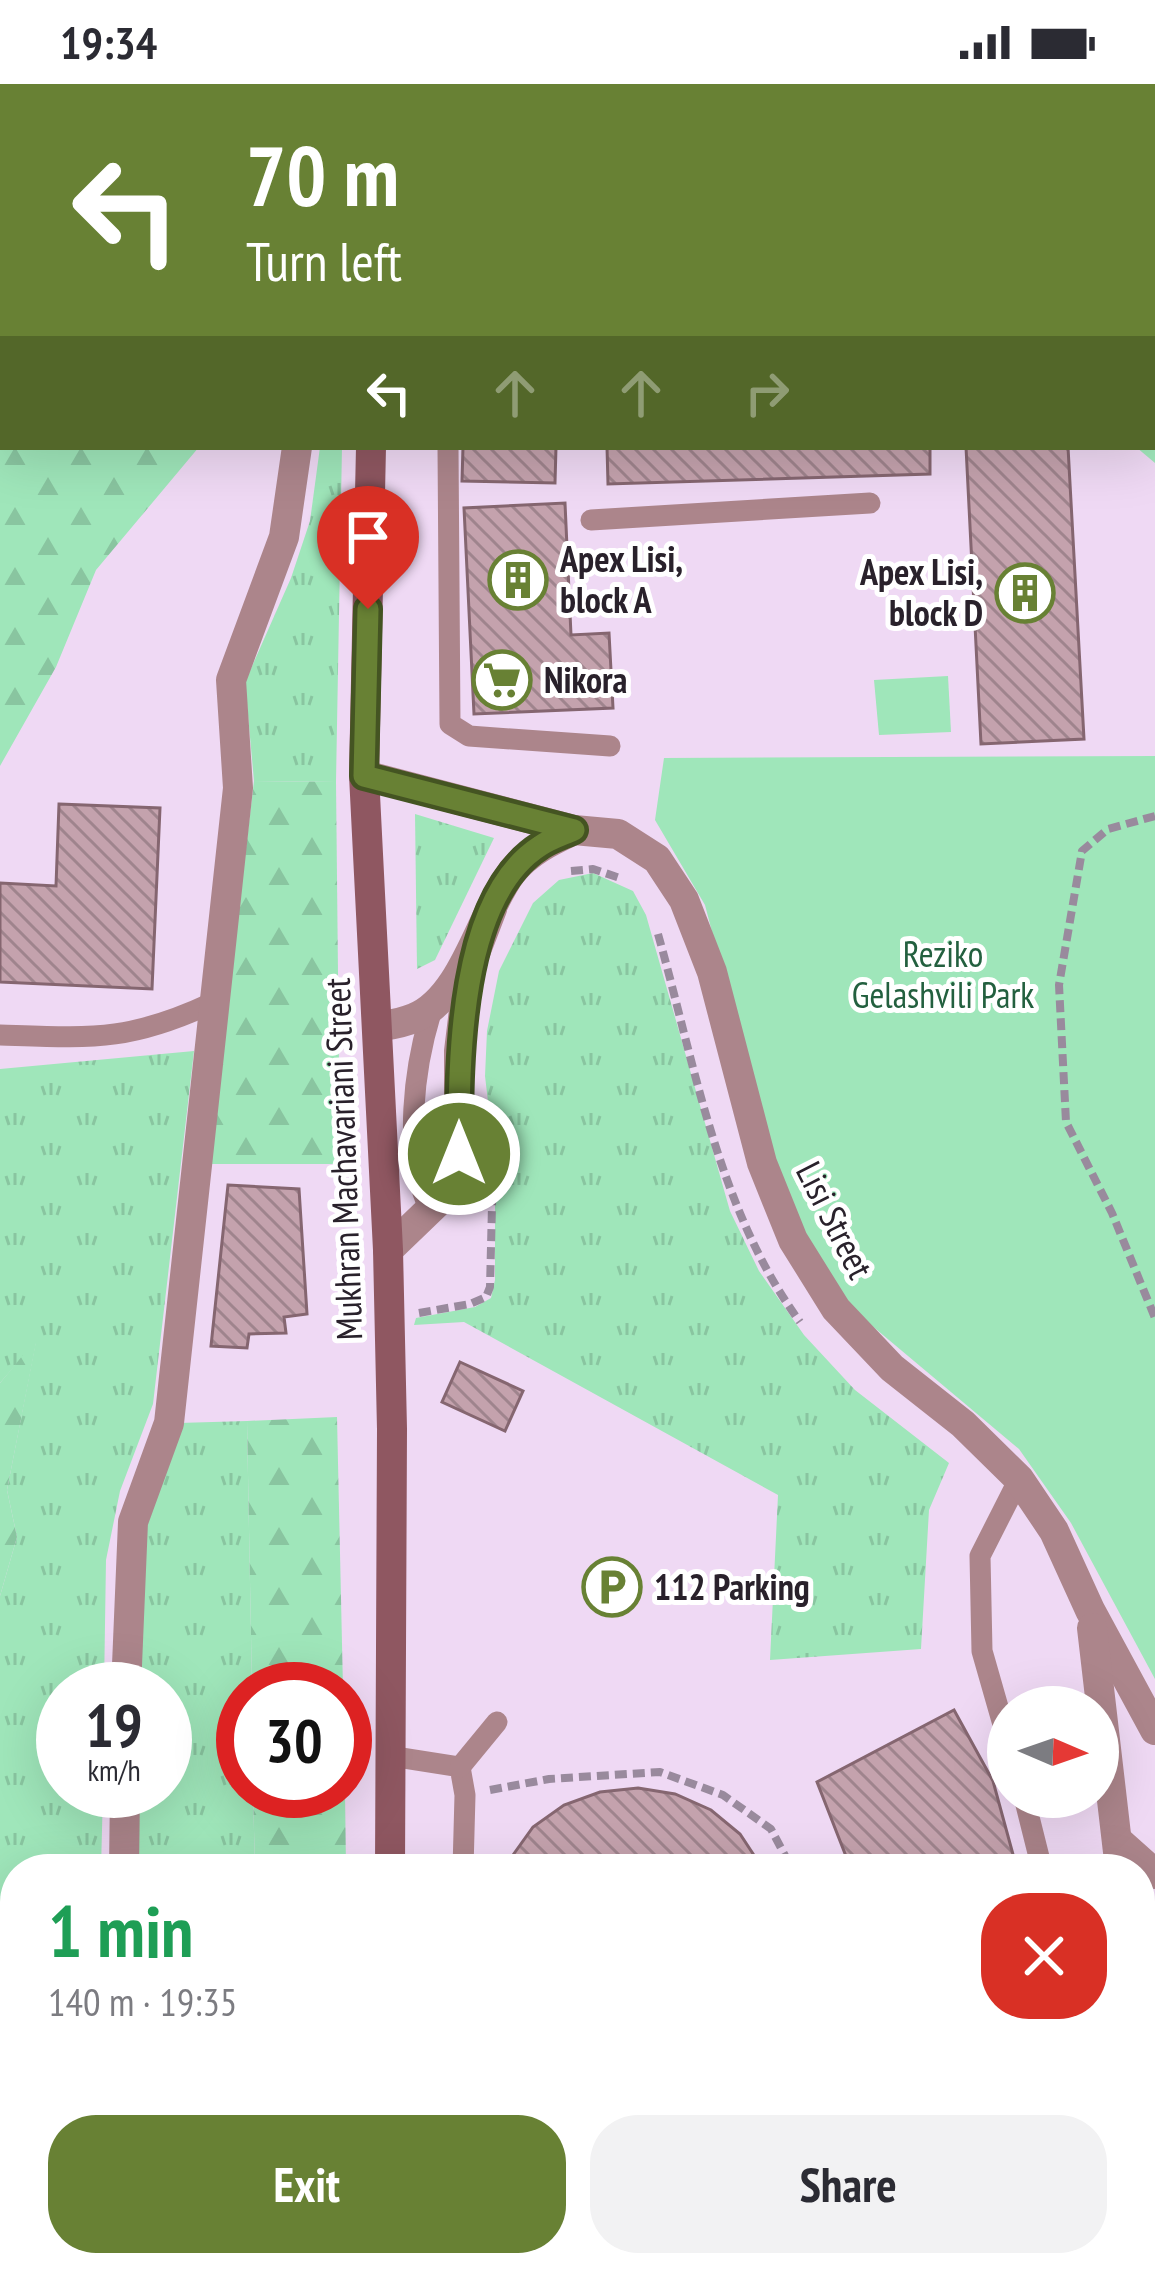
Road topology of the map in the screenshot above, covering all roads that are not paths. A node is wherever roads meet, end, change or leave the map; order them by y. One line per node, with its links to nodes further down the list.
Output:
1 (297, 450): 10 (street)
2 (371, 450): 7 (main road, Mukhran Machavariani Street)
3 (448, 450): 6 (lane)
4 (870, 503): 5 (lane)
5 (591, 520)
6 (610, 746)
7 (364, 776): 8 (street, Lisi Street); 12 (main road, Mukhran Machavariani Street)
8 (574, 830): 9 (street); 16 (street, Lisi Street)
9 (492, 909): 11 (street); 14 (street)
10 (214, 1001): 13 (lane); 18 (street)
11 (434, 1005): 12 (street); 14 (lane)
12 (377, 1028): 15 (main road, Mukhran Machavariani Street)
13 (0, 1035)
14 (430, 1210): 15 (street)
15 (388, 1250): 22 (main road, Mukhran Machavariani Street)
16 (1019, 1479): 17 (street, Lisi Street); 19 (lane)
17 (1090, 1610): 21 (street, Lisi Street); 30 (street)
18 (127, 1662)
19 (992, 1686)
20 (497, 1722): 23 (lane)
21 (1155, 1730)
22 (390, 1756): 23 (lane); 27 (main road, Mukhran Machavariani Street)
23 (460, 1767): 28 (lane)
24 (125, 1818): 26 (street)
25 (1029, 1818): 29 (lane)
26 (124, 1854)
27 (390, 1854)
28 (463, 1854)
29 (1038, 1854)
30 (1119, 1854)

